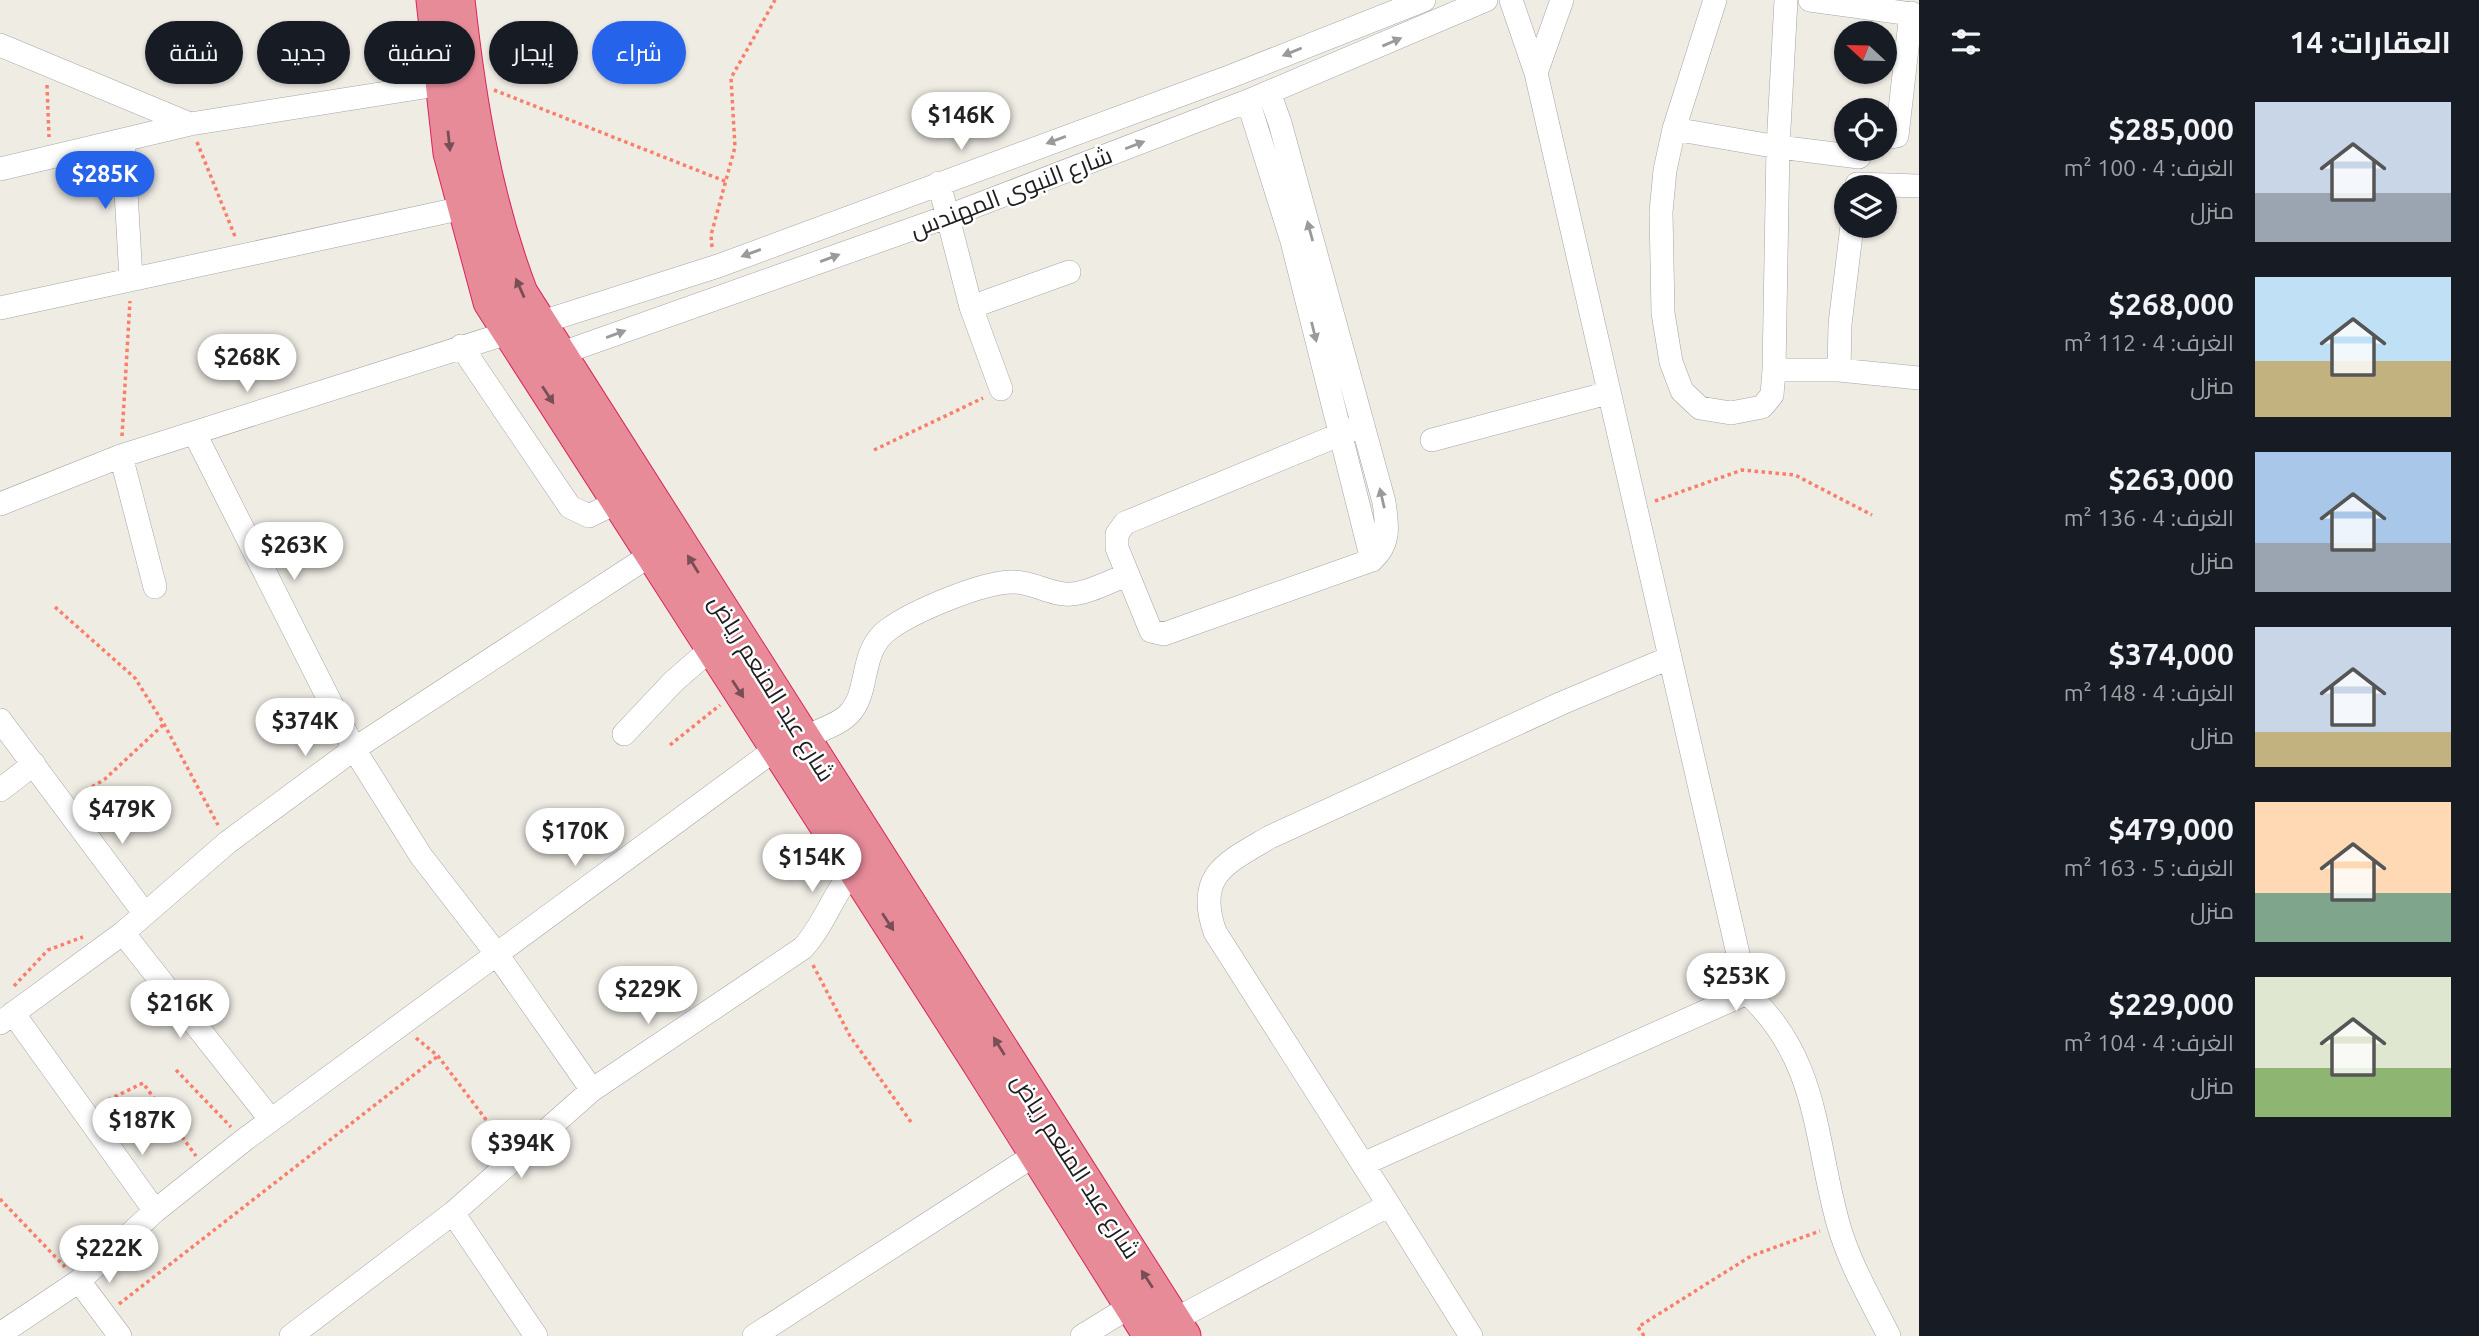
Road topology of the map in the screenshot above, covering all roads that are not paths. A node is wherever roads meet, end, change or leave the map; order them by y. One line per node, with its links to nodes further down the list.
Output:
1 (433, 0): 11 (highway, شارع عبد المنعم رياض)
2 (458, 0): 12 (highway, شارع عبد المنعم رياض)
3 (1424, 0): 13 (street, شارع النبوى المهندس)
4 (1486, 0): 15 (street, شارع النبوى المهندس, one-way to 4)
5 (1511, 0): 16 (street)
6 (1562, 0): 16 (street)
7 (1715, 0): 23 (street)
8 (1786, 0): 26 (street)
9 (1810, 0): 10 (street)
10 (1915, 14): 24 (street)
11 (439, 21)
12 (457, 21)
13 (1334, 35): 15 (street); 17 (street, شارع النبوى المهندس, one-way to 17)
14 (0, 45): 22 (street)
15 (1344, 62): 21 (street, شارع النبوى المهندس)
16 (1536, 73): 47 (street)
17 (1228, 77): 21 (street); 29 (street, شارع النبوى المهندس, one-way to 29)
18 (437, 84): 22 (street)
19 (455, 84): 32 (highway, شارع عبد المنعم رياض, one-way to 32)
20 (456, 84): 40 (highway, شارع عبد المنعم رياض, one-way to 20)
21 (1252, 99): 33 (street, شارع النبوى المهندس, one-way to 21); 37 (street)
22 (190, 124): 25 (street)
23 (1674, 129): 26 (street); 43 (street)
24 (1897, 136)
25 (123, 140): 28 (street); 36 (street)
26 (1778, 147): 27 (street); 43 (street)
27 (1834, 151)
28 (0, 169)
29 (939, 183): 33 (street); 40 (street, شارع النبوى المهندس, one-way to 40)
30 (1897, 186): 31 (street)
31 (1919, 186)
32 (463, 208): 36 (street); 40 (highway, شارع عبد المنعم رياض)
33 (949, 216): 38 (street); 42 (street, شارع النبوى المهندس, one-way to 33)
34 (1851, 238): 44 (street)
35 (1069, 272): 38 (street)
36 (131, 279): 39 (street)
37 (1314, 287): 48 (street); 50 (street, one-way to 50)
38 (971, 307): 46 (street)
39 (0, 308)
40 (524, 329): 41 (street, شارع النبوى المهندس); 42 (highway, شارع عبد المنعم رياض)
41 (461, 346): 49 (street, شارع النبوى المهندس); 53 (street)
42 (544, 359): 53 (highway, شارع عبد المنعم رياض, one-way to 53); 59 (highway, شارع عبد المنعم رياض, one-way to 42)
43 (1774, 370): 44 (street)
44 (1839, 370): 45 (street)
45 (1919, 378)
46 (1002, 389)
47 (1608, 393): 51 (street); 60 (street)
48 (1363, 425): 50 (street); 56 (street, one-way to 48)
49 (195, 434): 52 (street, شارع النبوى المهندس); 64 (street)
50 (1339, 435): 56 (street); 57 (street)
51 (1432, 440)
52 (121, 456): 54 (street, شارع النبوى المهندس); 58 (street)
53 (617, 502): 55 (highway, شارع عبد المنعم رياض)
54 (0, 504)
55 (652, 554): 59 (highway, شارع عبد المنعم رياض); 64 (street)
56 (1372, 560): 57 (street)
57 (1127, 575): 63 (street)
58 (155, 587)
59 (724, 640): 62 (street); 63 (highway, شارع عبد المنعم رياض); 63 (highway, شارع عبد المنعم رياض, one-way to 63)
60 (1669, 658): 71 (street); 76 (street)
61 (0, 720): 65 (street)
62 (624, 734)
63 (789, 742): 67 (highway, شارع عبد المنعم رياض); 70 (street); 80 (highway, شارع عبد المنعم رياض, one-way to 63)
64 (354, 749): 68 (street); 70 (street)
65 (34, 764): 66 (street); 68 (street)
66 (0, 790)
67 (854, 870): 73 (street); 75 (highway, شارع عبد المنعم رياض, one-way to 75)
68 (145, 914): 69 (street)
69 (123, 933): 72 (street); 74 (street)
70 (496, 953): 73 (street); 74 (street)
71 (1747, 993): 76 (street); 90 (street)
72 (7, 1018): 78 (street)
73 (592, 1090): 79 (street)
74 (271, 1120): 78 (street)
75 (1036, 1154): 80 (highway, شارع عبد المنعم رياض); 87 (street)
76 (1363, 1164): 77 (street)
77 (1389, 1205): 82 (street); 89 (street)
78 (155, 1211): 81 (street)
79 (453, 1213): 85 (street); 86 (street)
80 (1097, 1225): 82 (highway, شارع عبد المنعم رياض); 82 (highway, شارع عبد المنعم رياض, one-way to 80)
81 (79, 1281): 83 (street); 84 (street)
82 (1158, 1327): 88 (street)
83 (0, 1334)
84 (120, 1336)
85 (291, 1336)
86 (536, 1336)
87 (754, 1336)
88 (1082, 1336)
89 (1471, 1336)
90 (1889, 1336)

